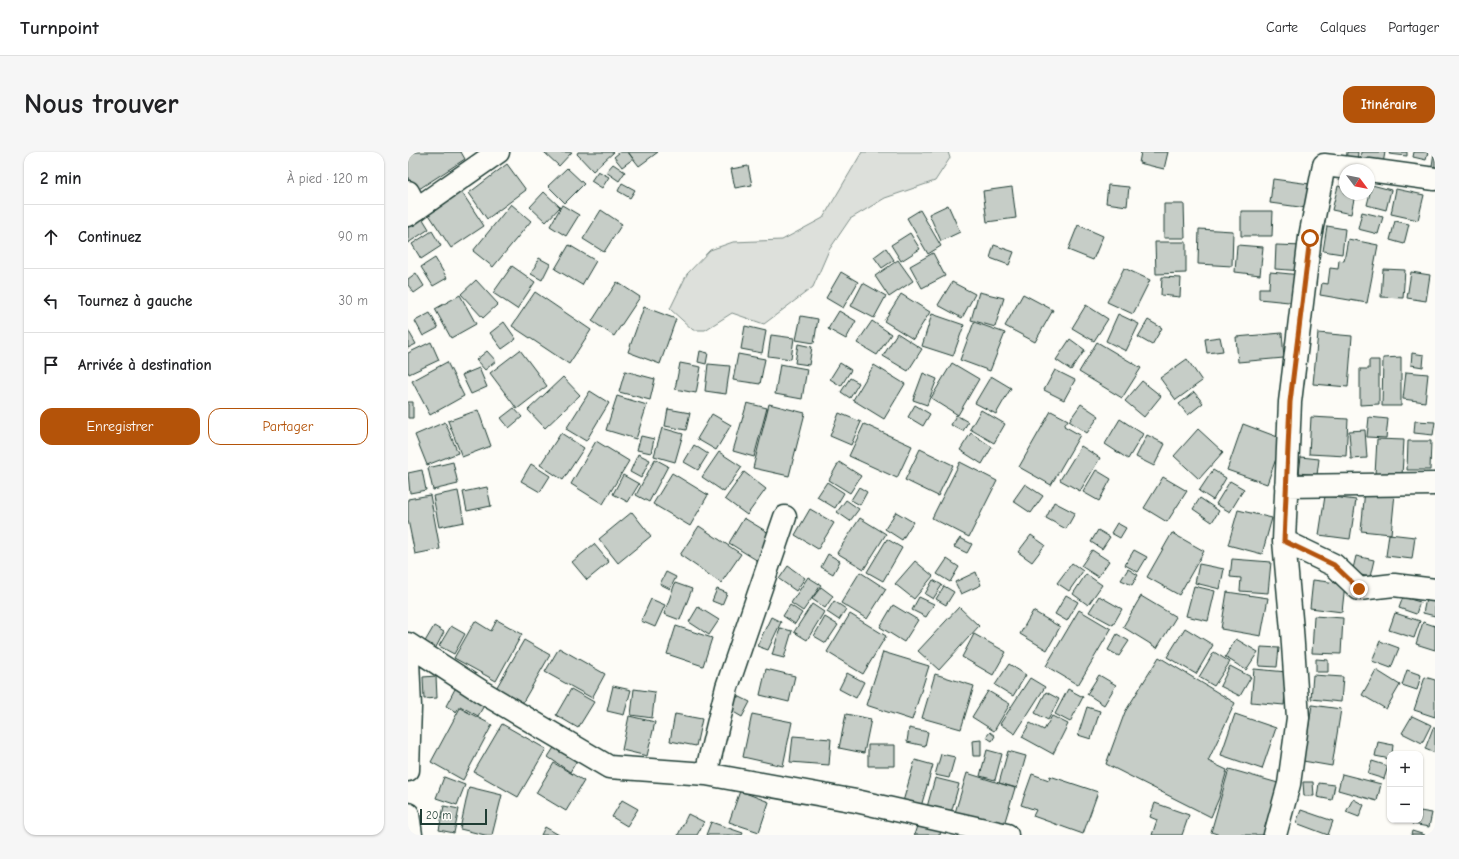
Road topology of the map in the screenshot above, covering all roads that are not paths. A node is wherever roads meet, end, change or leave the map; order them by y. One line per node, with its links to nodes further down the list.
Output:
1 (498, 152): 5 (street)
2 (1339, 167): 7 (street)
3 (1375, 171): 4 (street)
4 (1435, 179)
5 (411, 205)
6 (1435, 484): 7 (street)
7 (1286, 486): 9 (street)
8 (785, 517): 14 (street)
9 (1284, 541): 10 (street); 18 (street)
10 (1435, 590)
11 (408, 644): 14 (street)
12 (408, 660): 13 (street)
13 (408, 770)
14 (706, 774): 17 (street)
15 (408, 814): 16 (street)
16 (411, 835)
17 (1007, 835)
18 (1275, 835)

